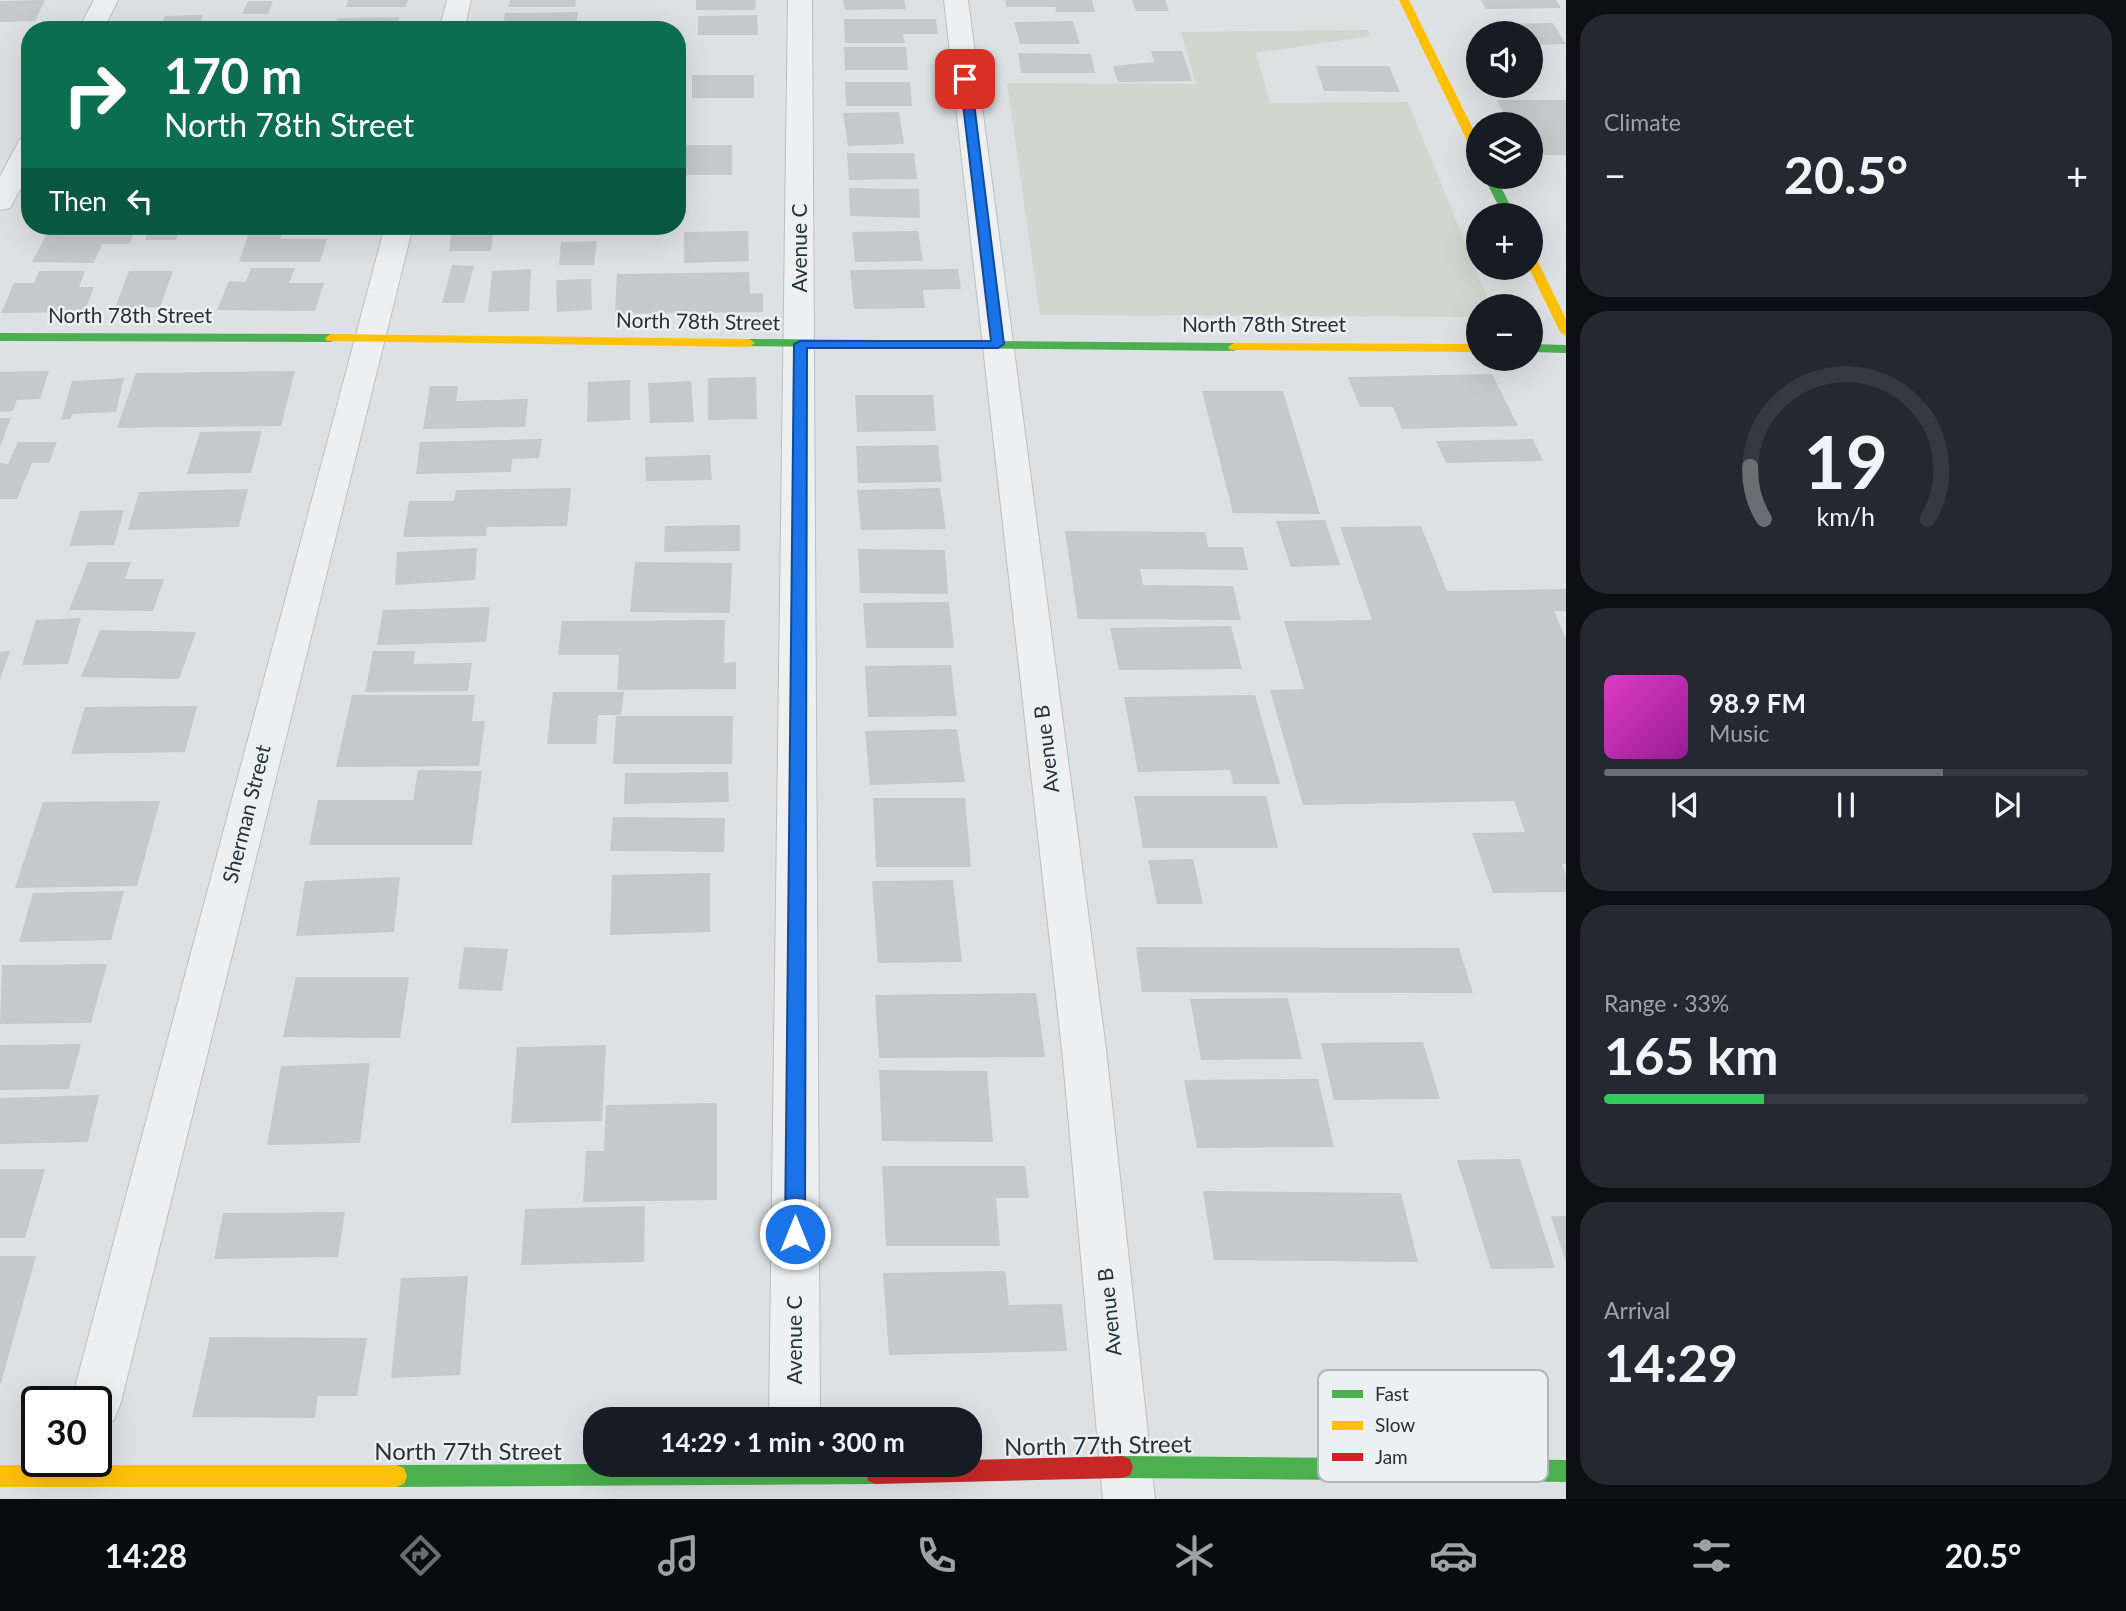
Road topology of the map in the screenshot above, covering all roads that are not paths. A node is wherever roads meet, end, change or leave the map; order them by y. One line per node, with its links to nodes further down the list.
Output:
1 (106, 0): 6 (street)
2 (459, 0): 7 (street)
3 (800, 0): 16 (street, Avenue C)
4 (956, 0): 17 (street, Avenue B)
5 (1404, 0): 8 (street)
6 (95, 21)
7 (453, 21)
8 (1466, 126)
9 (21, 162): 10 (street)
10 (0, 202)
11 (397, 235): 15 (street, Sherman Street)
12 (1541, 280): 13 (street)
13 (1566, 332)
14 (0, 337): 15 (street, North 78th Street)
15 (369, 338): 16 (street, North 78th Street); 21 (street, Sherman Street)
16 (800, 344): 17 (street, North 78th Street); 22 (street, Avenue C)
17 (998, 344): 18 (street, North 78th Street); 29 (street, Avenue B)
18 (1466, 348)
19 (1543, 348): 20 (street)
20 (1566, 349)
21 (100, 1386)
22 (796, 1407)
23 (1548, 1471): 24 (street, North 77th Street)
24 (1566, 1471)
25 (0, 1476): 27 (street, North 77th Street)
26 (1318, 1478): 29 (street, North 77th Street)
27 (76, 1479): 28 (street, North 77th Street)
28 (796, 1480): 29 (street, North 77th Street)
29 (1127, 1483)

